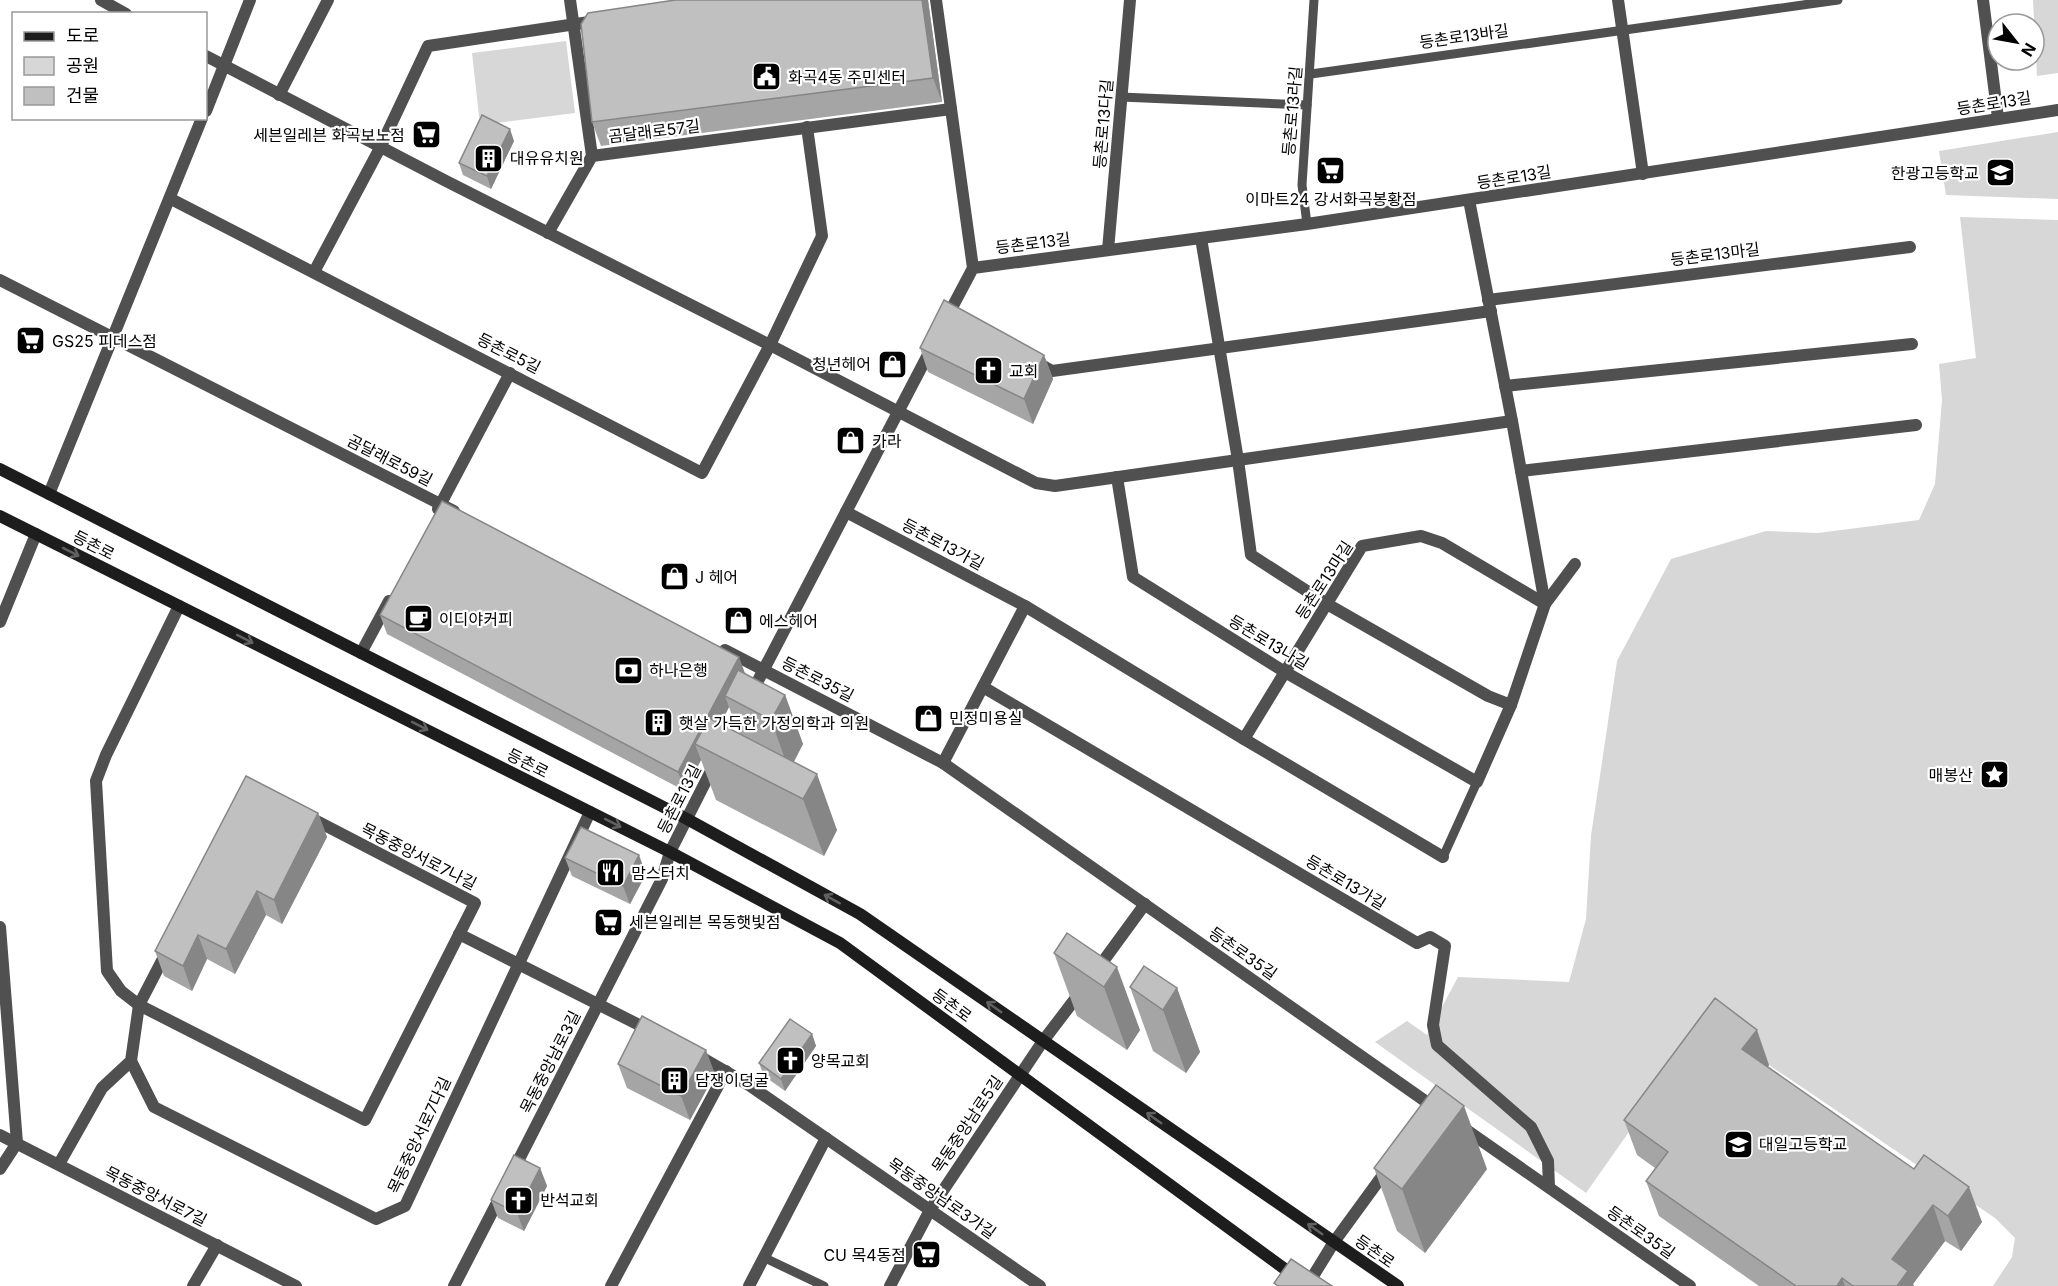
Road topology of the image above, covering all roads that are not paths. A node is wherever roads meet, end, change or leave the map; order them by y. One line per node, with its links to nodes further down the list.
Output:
1 (101, 0): 11 (street)
2 (250, 0): 16 (street)
3 (328, 0): 18 (street)
4 (570, 0): 13 (street)
5 (936, 0): 22 (street)
6 (1130, 0): 19 (street, 등촌로13다길)
7 (1314, 0): 17 (lane, 등촌로13라길)
8 (1618, 0): 14 (street)
9 (1838, 0): 14 (lane, 등촌로13바길)
10 (1983, 0): 24 (street)
11 (122, 12)
12 (607, 19): 13 (street)
13 (573, 24): 27 (street); 28 (street)
14 (1623, 30): 17 (lane, 등촌로13바길); 29 (street)
15 (207, 57): 16 (street)
16 (223, 66): 18 (street); 21 (street)
17 (1311, 74): 20 (lane, 등촌로13라길)
18 (279, 95): 27 (street)
19 (1121, 97): 20 (lane); 36 (street, 등촌로13다길)
20 (1306, 105): 32 (lane, 등촌로13라길)
21 (207, 108)
22 (951, 109): 26 (street, 곰달래로57길); 37 (street)
23 (2058, 110): 24 (street, 등촌로13길)
24 (1998, 118): 29 (street, 등촌로13길)
25 (201, 120): 30 (street)
26 (807, 127): 28 (street, 곰달래로57길); 43 (street)
27 (380, 148): 33 (street); 38 (street)
28 (592, 156): 33 (street, 곰달래로57길)
29 (1643, 174): 31 (street, 등촌로13길)
30 (171, 199): 38 (street, 등촌로5길); 41 (street)
31 (1469, 200): 32 (street, 등촌로13길); 40 (street)
32 (1306, 224): 34 (street, 등촌로13길)
33 (548, 233): 43 (street)
34 (1201, 238): 36 (street, 등촌로13길); 44 (street)
35 (1910, 247): 40 (street, 등촌로13마길)
36 (1108, 250): 37 (street, 등촌로13길)
37 (973, 268): 48 (street)
38 (314, 272): 46 (street, 등촌로5길)
39 (0, 279): 41 (street, 곰달래로59길)
40 (1490, 305): 44 (street); 47 (street)
41 (113, 337): 55 (street); 56 (street, 곰달래로59길)
42 (1912, 344): 47 (street)
43 (770, 345): 46 (street, 등촌로5길); 48 (street)
44 (1219, 348): 45 (street); 51 (street)
45 (1021, 354)
46 (510, 373): 56 (street)
47 (1505, 386): 49 (street)
48 (898, 412): 54 (street); 57 (street)
49 (1512, 421): 51 (street); 53 (street)
50 (1916, 425): 53 (street)
51 (1238, 460): 54 (street); 64 (street)
52 (0, 469): 55 (main road, 등촌로)
53 (1521, 471): 65 (street)
54 (1117, 477): 72 (street, 등촌로13나길)
55 (49, 494): 70 (main road, 등촌로)
56 (441, 504): 58 (street, 곰달래로59길); 60 (street)
57 (846, 512): 67 (street, 등촌로13가길); 71 (street)
58 (461, 515)
59 (0, 516): 61 (main road, 등촌로)
60 (430, 524)
61 (36, 534): 66 (main road, 등촌로, one-way to 66); 68 (street)
62 (1575, 564): 65 (street)
63 (393, 593): 70 (street)
64 (1327, 604): 65 (street, 등촌로13마길); 72 (street, 등촌로13마길); 75 (street)
65 (1545, 604): 75 (street)
66 (179, 606): 81 (main road, 등촌로, one-way to 81); 91 (street, 목동중앙서로7나길)
67 (1025, 606): 73 (street); 76 (street, 등촌로13가길)
68 (0, 622)
69 (712, 643): 71 (street)
70 (361, 653): 82 (main road, 등촌로)
71 (764, 670): 74 (street); 78 (street, 등촌로35길)
72 (1285, 672): 76 (street, 등촌로13마길); 79 (street, 등촌로13나길)
73 (983, 687): 78 (street); 104 (street, 등촌로13가길)
74 (747, 702)
75 (1510, 705): 79 (street)
76 (1244, 739): 84 (street, 등촌로13가길)
77 (720, 755): 82 (street, 등촌로13길)
78 (943, 763): 85 (street, 등촌로35길)
79 (1478, 782): 84 (lane)
80 (294, 810): 87 (street, 목동중앙서로7나길)
81 (590, 812): 83 (main road, 등촌로, one-way to 83); 89 (street, 목동중앙서로7다길)
82 (687, 819): 83 (street, 등촌로13길); 93 (main road, 등촌로, one-way to 82)
83 (670, 852): 90 (street, 목동중앙남로3길); 97 (main road, 등촌로)
84 (1443, 857)
85 (1145, 904): 93 (street); 104 (street, 등촌로35길)
86 (0, 927): 100 (street)
87 (459, 934): 89 (street); 91 (street, 목동중앙서로7나길)
88 (171, 943): 91 (street)
89 (518, 963): 90 (street); 95 (street, 목동중앙서로7다길)
90 (598, 1003): 92 (street); 111 (street, 목동중앙남로3길)
91 (139, 1005): 95 (street)
92 (667, 1039)
93 (1043, 1041): 97 (street); 106 (main road, 등촌로, one-way to 93)
94 (687, 1050): 96 (street, 목동중앙남로3가길)
95 (131, 1061): 102 (street)
96 (726, 1071): 99 (street, 목동중앙남로3가길); 112 (street)
97 (1020, 1075): 105 (street, 목동중앙남로5길); 117 (main road, 등촌로)
98 (0, 1136): 100 (street, 목동중앙서로7길)
99 (826, 1138): 105 (street, 목동중앙남로3가길); 108 (street)
100 (17, 1143): 102 (street, 목동중앙서로7길); 103 (street)
101 (1393, 1160): 106 (street, 등촌로)
102 (59, 1164): 107 (street, 목동중앙서로7길)
103 (0, 1169)
104 (1549, 1187): 119 (street, 등촌로35길)
105 (930, 1210): 115 (street, 목동중앙남로5길); 116 (street, 목동중앙남로3가길)
106 (1334, 1242): 117 (street, 등촌로); 118 (main road, 등촌로)
107 (217, 1245): 109 (street); 110 (street, 목동중앙서로7길)
108 (765, 1257): 113 (street); 114 (lane)
109 (193, 1286)
110 (296, 1286)
111 (454, 1286)
112 (611, 1286)
113 (749, 1286)
114 (824, 1286)
115 (890, 1286)
116 (1040, 1286)
117 (1308, 1286)
118 (1398, 1286)
119 (1690, 1286)

